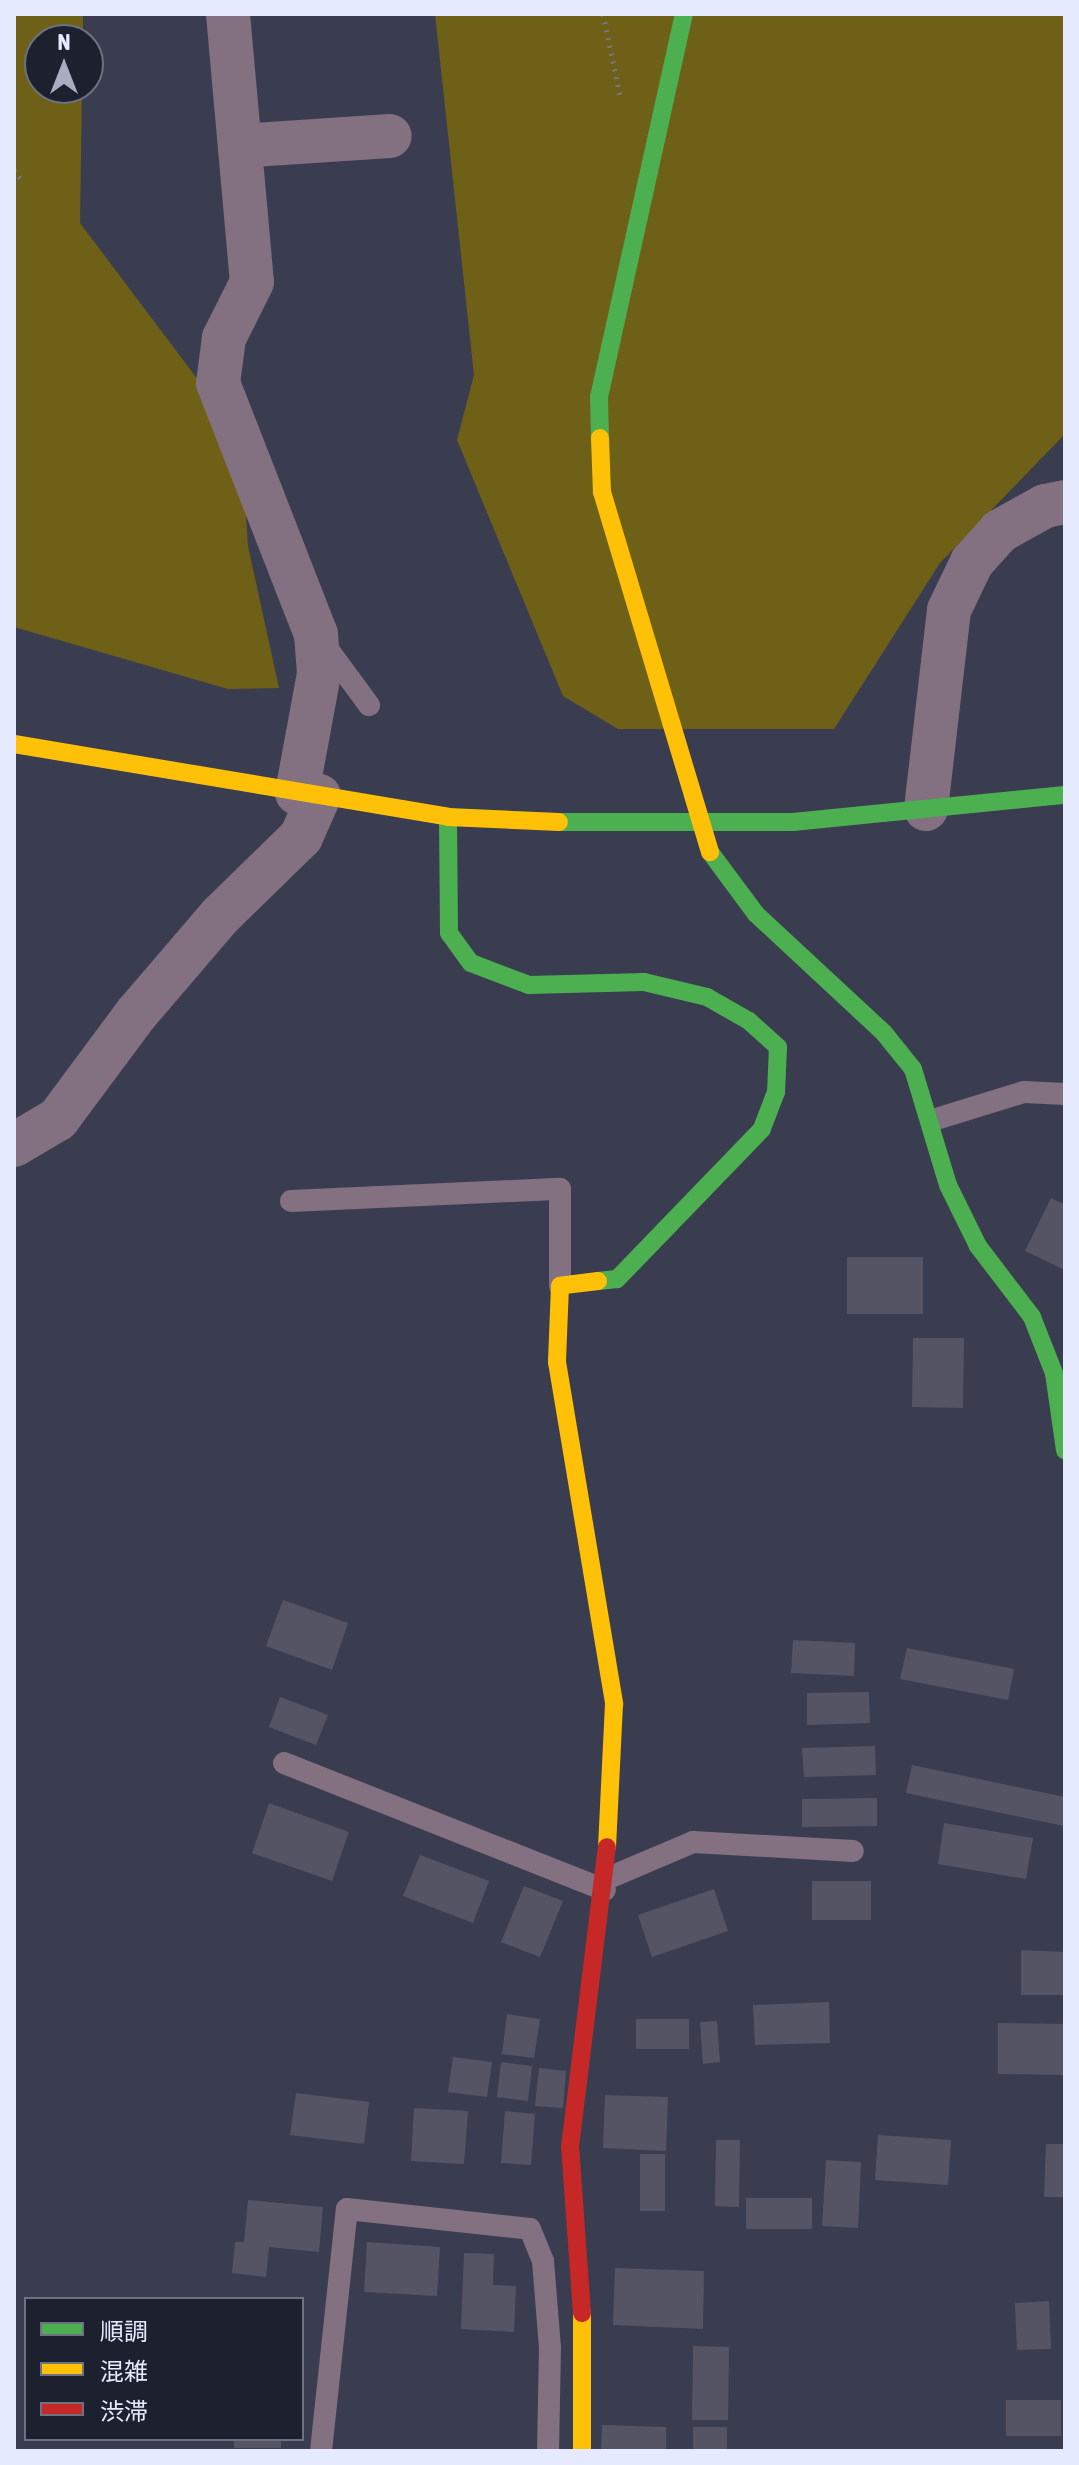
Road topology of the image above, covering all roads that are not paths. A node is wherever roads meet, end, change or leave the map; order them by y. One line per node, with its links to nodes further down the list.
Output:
1 (228, 14): 4 (street)
2 (684, 14): 13 (street)
3 (390, 136): 4 (street)
4 (240, 146): 6 (street)
5 (1065, 502): 11 (street)
6 (316, 634): 7 (lane); 9 (street)
7 (369, 705)
8 (14, 744): 9 (street)
9 (308, 794): 12 (street); 16 (street)
10 (1065, 795): 11 (street)
11 (926, 809): 13 (street)
12 (448, 817): 13 (street); 18 (street)
13 (699, 822): 15 (street)
14 (1065, 1094): 15 (lane)
15 (933, 1120): 19 (street)
16 (14, 1145)
17 (291, 1201): 18 (lane)
18 (560, 1286): 22 (street)
19 (1065, 1450)
20 (284, 1763): 22 (lane)
21 (853, 1851): 22 (lane)
22 (605, 1885): 25 (street)
23 (321, 2451): 24 (lane)
24 (548, 2451)
25 (582, 2451)

